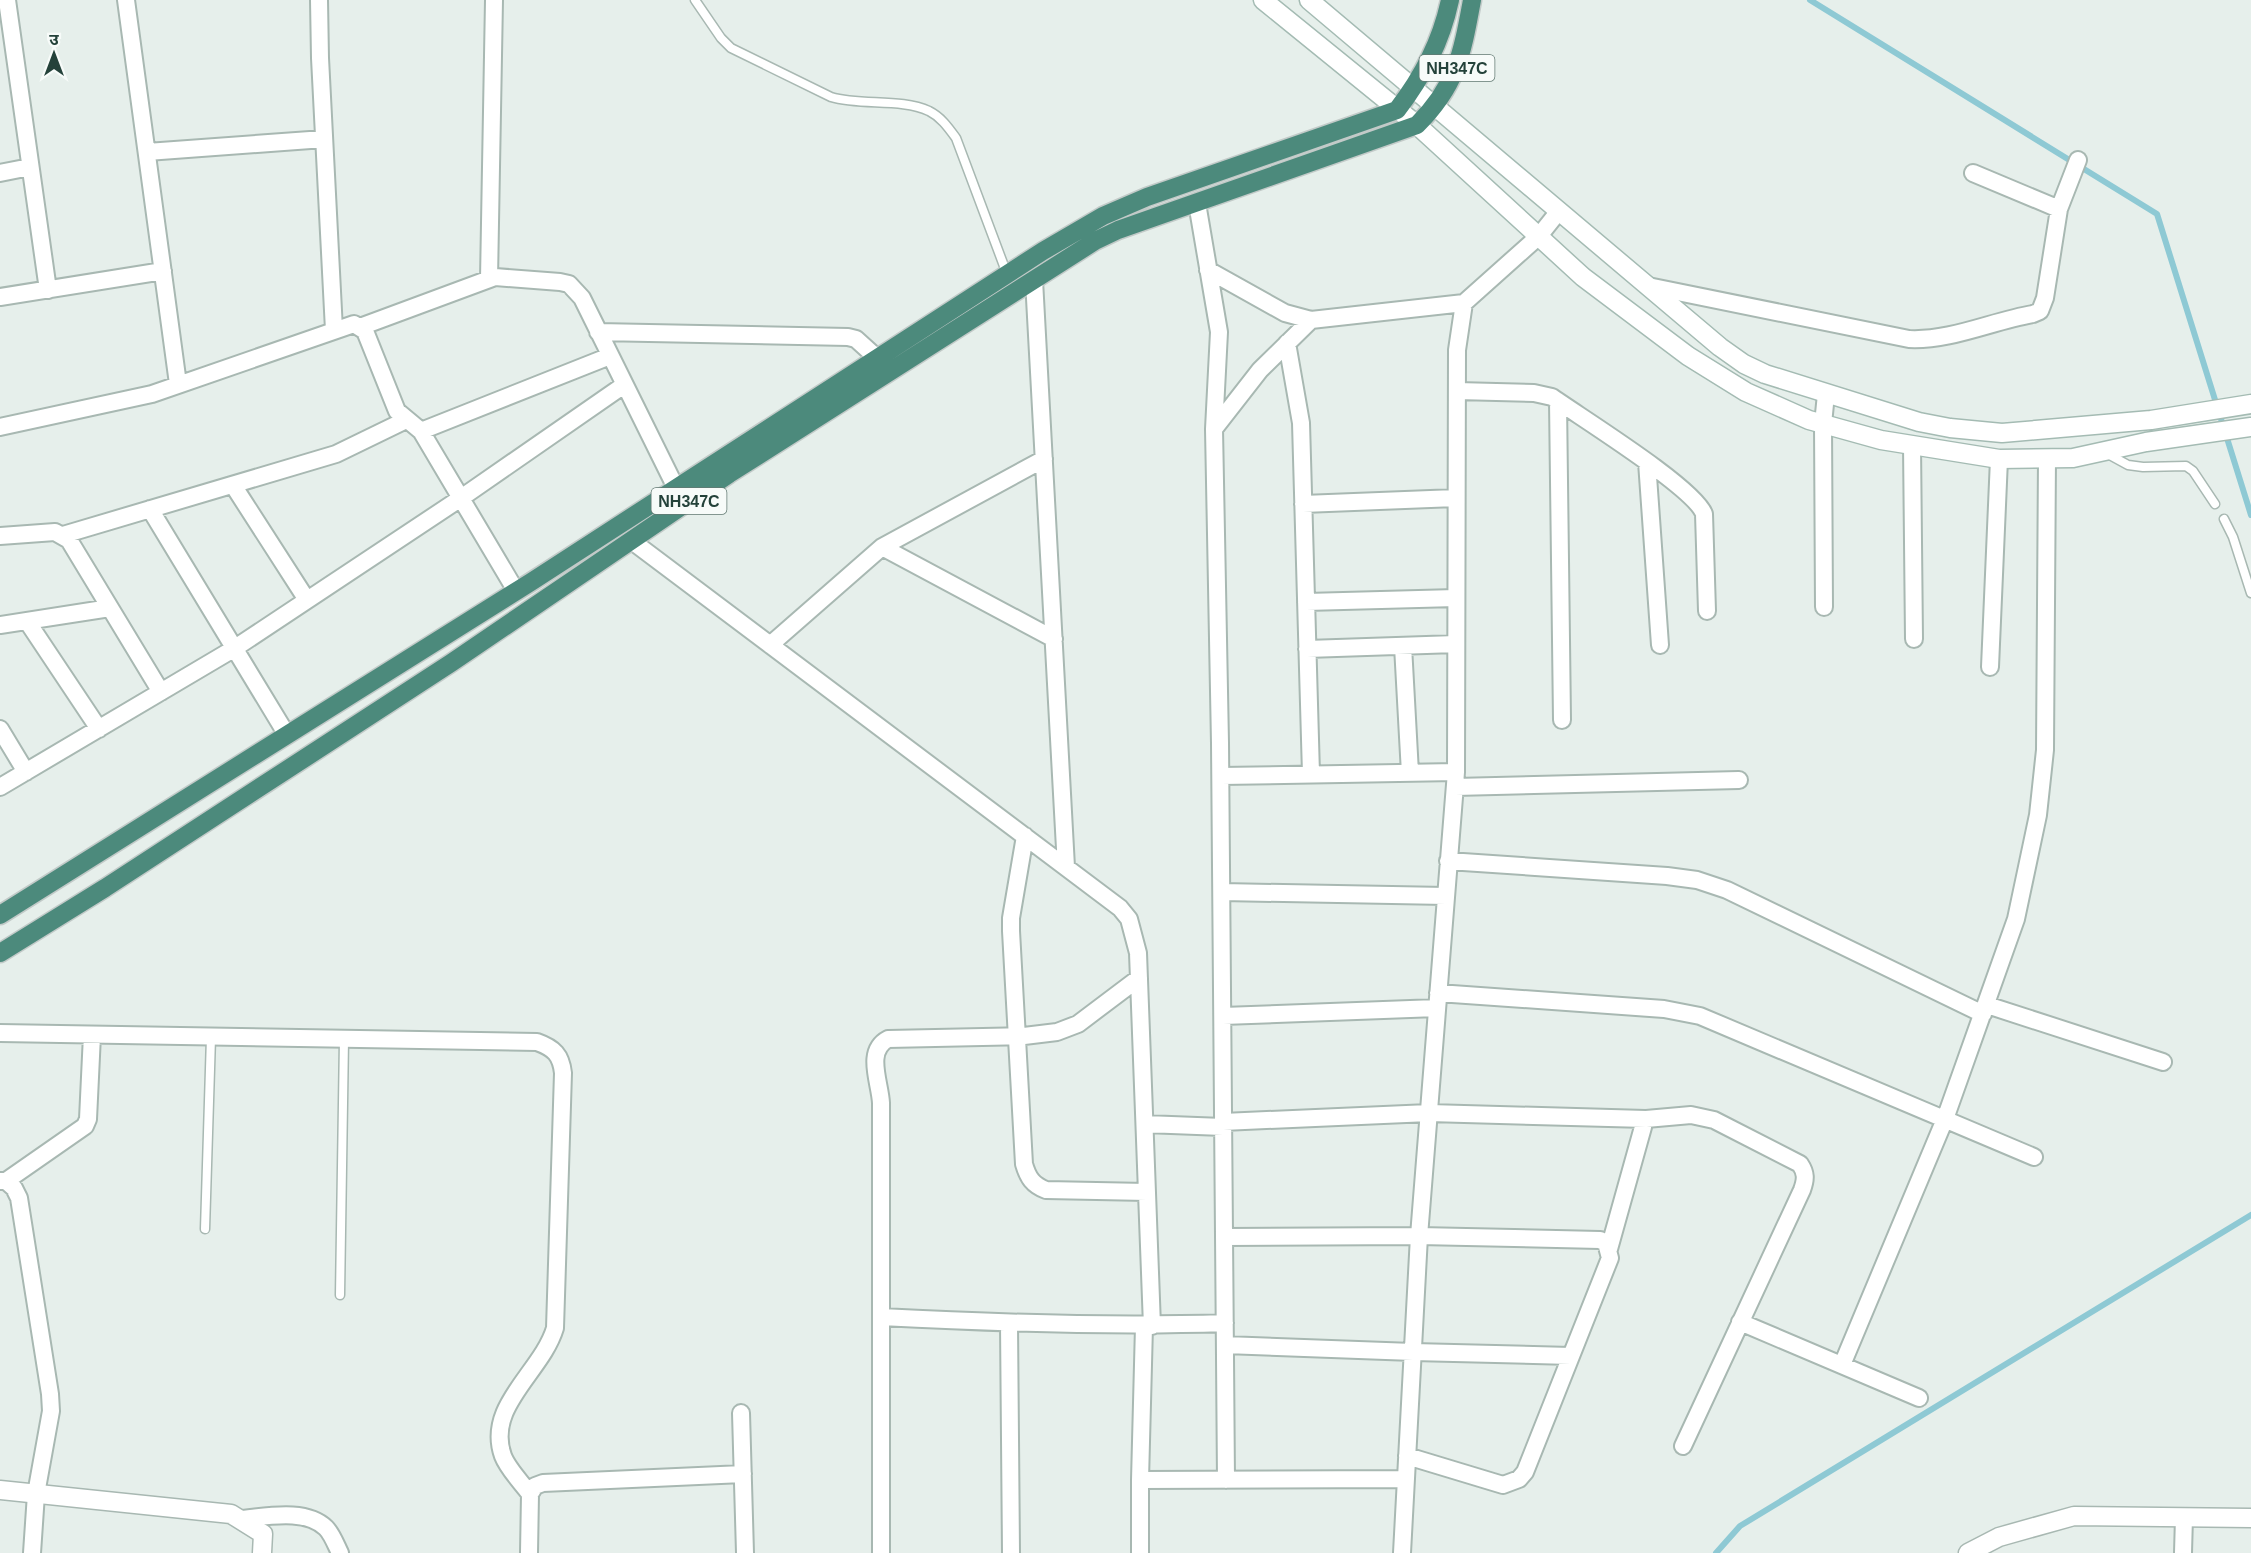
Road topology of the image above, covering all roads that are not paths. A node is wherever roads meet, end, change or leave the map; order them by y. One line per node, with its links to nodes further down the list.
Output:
1 (7, 0): 11 (street)
2 (126, 0): 17 (street)
3 (319, 0): 16 (street)
4 (494, 0): 31 (street)
5 (695, 0): 30 (lane)
6 (1263, 0): 14 (main road)
7 (1309, 0): 10 (main road)
8 (1450, 0): 12 (highway, NH347C)
9 (1472, 0): 13 (highway, NH347C)
10 (1323, 6): 12 (main road)
11 (7, 48): 20 (street)
12 (1414, 89): 13 (main road); 14 (highway, NH347C)
13 (1435, 107): 15 (highway, NH347C); 26 (main road)
14 (1397, 110): 15 (main road); 18 (highway, NH347C)
15 (1417, 125): 21 (highway, NH347C); 27 (main road)
16 (324, 138): 17 (street); 39 (street)
17 (147, 152): 29 (street)
18 (1275, 152): 21 (highway); 30 (highway, NH347C)
19 (2078, 160): 25 (street)
20 (30, 167): 22 (street); 34 (street)
21 (1283, 172): 24 (highway, NH347C)
22 (0, 173)
23 (1974, 174): 25 (street)
24 (1197, 203): 28 (street); 32 (highway, NH347C)
25 (2059, 209): 33 (street)
26 (1559, 211): 27 (street); 33 (main road)
27 (1539, 236): 36 (street); 51 (main road)
28 (1208, 270): 37 (street); 54 (street)
29 (163, 271): 34 (street); 44 (street)
30 (1007, 274): 43 (highway, NH347C)
31 (489, 279): 38 (street); 40 (street)
32 (1034, 280): 59 (street); 72 (highway, NH347C)
33 (1648, 286): 47 (main road)
34 (48, 290): 35 (street)
35 (0, 297)
36 (1464, 303): 37 (street); 46 (street)
37 (1311, 320): 41 (street)
38 (360, 327): 39 (street); 50 (street)
39 (334, 330): 44 (street)
40 (598, 332): 42 (street); 43 (street)
41 (1287, 343): 54 (street); 66 (street)
42 (610, 356): 45 (street); 55 (street)
43 (877, 358): 63 (highway, NH347C)
44 (178, 384): 52 (street)
45 (624, 384): 63 (street); 64 (street)
46 (1457, 391): 48 (street); 65 (street)
47 (1826, 394): 49 (main road); 51 (street)
48 (1558, 401): 61 (street); 94 (street)
49 (2251, 404)
50 (406, 420): 55 (street); 62 (street)
51 (1823, 424): 56 (main road); 79 (street)
52 (0, 427)
53 (2251, 427): 57 (main road)
54 (1214, 429): 101 (street)
55 (421, 431): 64 (street)
56 (1912, 445): 60 (main road); 85 (street)
57 (2103, 451): 58 (main road); 67 (lane)
58 (2047, 458): 60 (main road); 116 (street)
59 (1044, 459): 73 (street); 84 (street)
60 (1999, 459): 92 (street)
61 (1647, 462): 81 (street); 88 (street)
62 (233, 484): 68 (street); 77 (street)
63 (676, 488): 74 (highway, NH347C)
64 (461, 498): 74 (street); 77 (street)
65 (1456, 498): 66 (street); 76 (street)
66 (1304, 504): 78 (street)
67 (2215, 504)
68 (150, 509): 70 (street); 90 (street)
69 (2224, 519): 75 (lane)
70 (63, 535): 71 (street); 80 (street)
71 (0, 536)
72 (632, 541): 87 (street); 109 (highway, NH347C)
73 (882, 547): 84 (street); 87 (street)
74 (516, 591): 97 (highway, NH347C)
75 (2251, 593)
76 (1456, 598): 78 (street); 86 (street)
77 (307, 600): 90 (street)
78 (1306, 602): 91 (street)
79 (1824, 607)
80 (110, 608): 82 (street); 93 (street)
81 (1707, 611)
82 (27, 621): 83 (street); 96 (street)
83 (0, 625)
84 (1054, 639): 108 (street)
85 (1914, 639)
86 (1456, 644): 89 (street); 102 (street)
87 (770, 645): 105 (street)
88 (1660, 645)
89 (1403, 646): 91 (street); 99 (street)
90 (235, 648): 93 (street); 97 (street)
91 (1307, 649): 100 (street)
92 (1990, 667)
93 (161, 692): 96 (street)
94 (1562, 720)
95 (0, 729): 98 (street)
96 (99, 729): 98 (street)
97 (287, 735): 106 (highway, NH347C)
98 (26, 772): 104 (street)
99 (1410, 773): 100 (street); 102 (street)
100 (1311, 774): 101 (street)
101 (1221, 776): 110 (street)
102 (1455, 779): 103 (street); 107 (street)
103 (1739, 780)
104 (0, 787)
105 (1025, 836): 108 (street); 121 (street)
106 (107, 848): 109 (highway); 112 (highway, NH347C)
107 (1448, 861): 111 (street); 116 (street)
108 (1066, 867): 114 (street)
109 (124, 876): 113 (highway, NH347C)
110 (1222, 892): 111 (street); 117 (street)
111 (1446, 896): 115 (street)
112 (2, 908)
113 (0, 952)
114 (1139, 978): 121 (street); 126 (street)
115 (1438, 1001): 117 (street); 124 (street); 125 (street)
116 (1985, 1009): 123 (street); 125 (street)
117 (1222, 1016): 127 (street)
118 (0, 1033): 119 (street)
119 (92, 1035): 120 (street); 130 (street)
120 (211, 1037): 122 (street); 132 (lane)
121 (1017, 1037): 131 (street); 137 (street)
122 (344, 1039): 136 (lane); 156 (street)
123 (2163, 1062)
124 (1429, 1113): 127 (street); 133 (street); 138 (street)
125 (1945, 1119): 129 (street); 145 (street)
126 (1145, 1124): 127 (street); 131 (street)
127 (1223, 1124): 134 (street)
128 (1644, 1127): 135 (street)
129 (2034, 1156)
130 (3, 1181): 155 (street)
131 (1147, 1192): 141 (street)
132 (205, 1229)
133 (1419, 1236): 134 (street); 135 (street); 143 (street)
134 (1224, 1237): 139 (street)
135 (1609, 1249): 144 (street)
136 (340, 1295)
137 (881, 1317): 140 (street); 165 (street)
138 (1740, 1322): 145 (street); 148 (street)
139 (1225, 1323): 141 (street); 142 (street)
140 (1009, 1324): 141 (street); 166 (street)
141 (1148, 1326): 152 (street)
142 (1225, 1345): 143 (street); 153 (street)
143 (1413, 1352): 144 (street); 149 (street)
144 (1571, 1356): 149 (street)
145 (1842, 1365): 146 (street)
146 (1919, 1398)
147 (741, 1413): 150 (street)
148 (1683, 1446)
149 (1407, 1456): 151 (street)
150 (743, 1474): 156 (street); 164 (street)
151 (1406, 1479): 153 (street); 168 (street)
152 (1140, 1480): 153 (street); 167 (street)
153 (1226, 1480)
154 (0, 1490): 155 (main road)
155 (36, 1494): 159 (main road); 160 (street)
156 (530, 1494): 163 (street)
157 (2184, 1517): 158 (main road); 169 (main road); 170 (street)
158 (2251, 1518)
159 (239, 1519): 161 (main road); 162 (street)
160 (33, 1553)
161 (262, 1553)
162 (340, 1553)
163 (529, 1553)
164 (745, 1553)
165 (881, 1553)
166 (1011, 1553)
167 (1140, 1553)
168 (1402, 1553)
169 (1968, 1553)
170 (2182, 1553)

